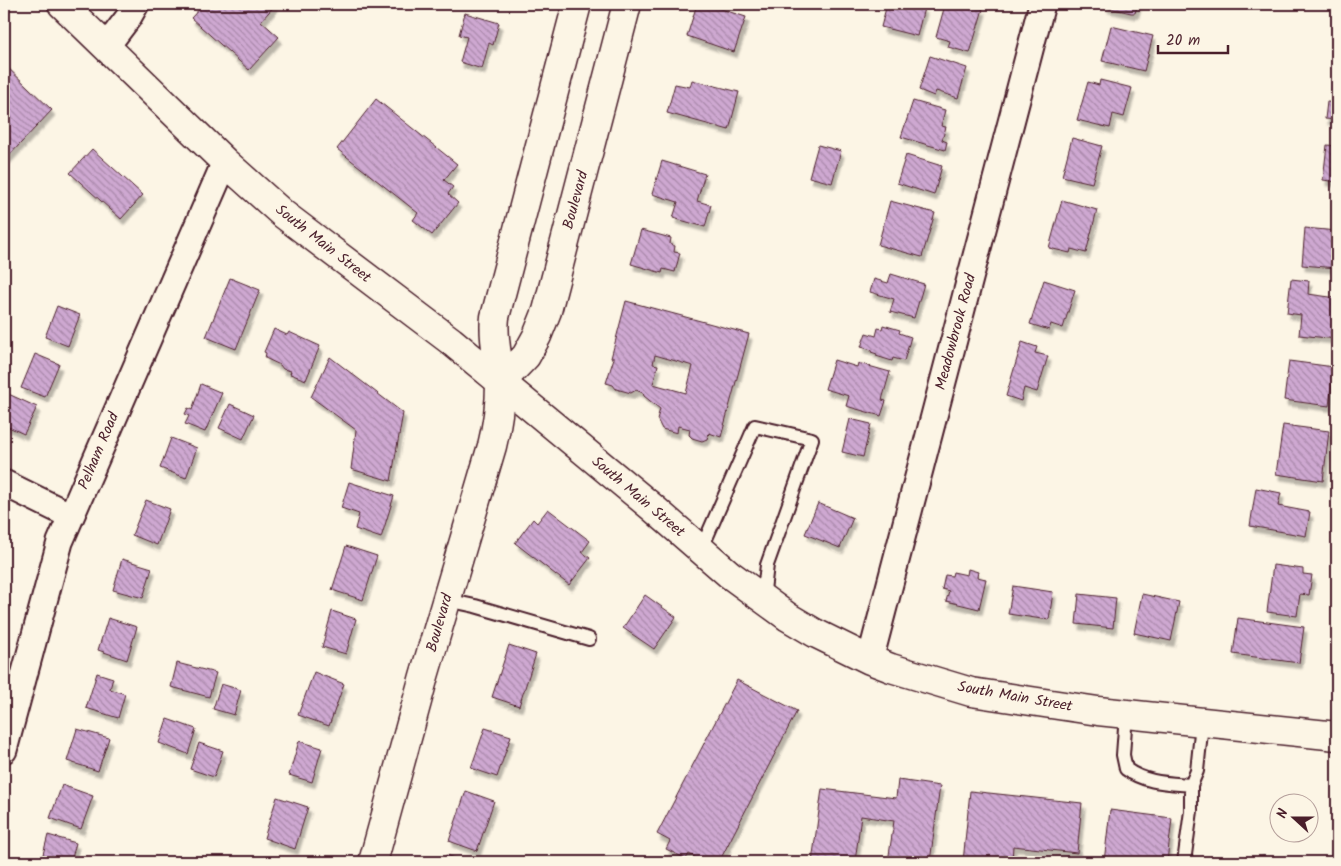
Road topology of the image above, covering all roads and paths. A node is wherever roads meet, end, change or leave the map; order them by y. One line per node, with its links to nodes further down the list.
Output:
1 (62, 4): 6 (main road, South Main Street)
2 (136, 4): 6 (street)
3 (576, 4): 8 (main road, Boulevard)
4 (626, 4): 8 (main road, Boulevard)
5 (1042, 4): 15 (street, Meadowbrook Road)
6 (106, 47): 7 (main road, South Main Street)
7 (225, 162): 8 (main road, South Main Street); 10 (street, Pelham Road)
8 (500, 383): 11 (main road, South Main Street); 13 (main road, Boulevard)
9 (4, 483): 10 (street)
10 (71, 516): 19 (street, Pelham Road)
11 (701, 550): 12 (main road, South Main Street); 12 (lane)
12 (763, 599): 15 (main road, South Main Street)
13 (447, 600): 14 (lane); 21 (main road, Boulevard)
14 (589, 639)
15 (870, 660): 16 (main road, South Main Street)
16 (1126, 714): 17 (main road, South Main Street); 20 (lane)
17 (1202, 723): 18 (main road, South Main Street); 20 (lane)
18 (1337, 736)
19 (4, 750)
20 (1191, 785): 22 (lane)
21 (373, 862)
22 (1184, 862)

